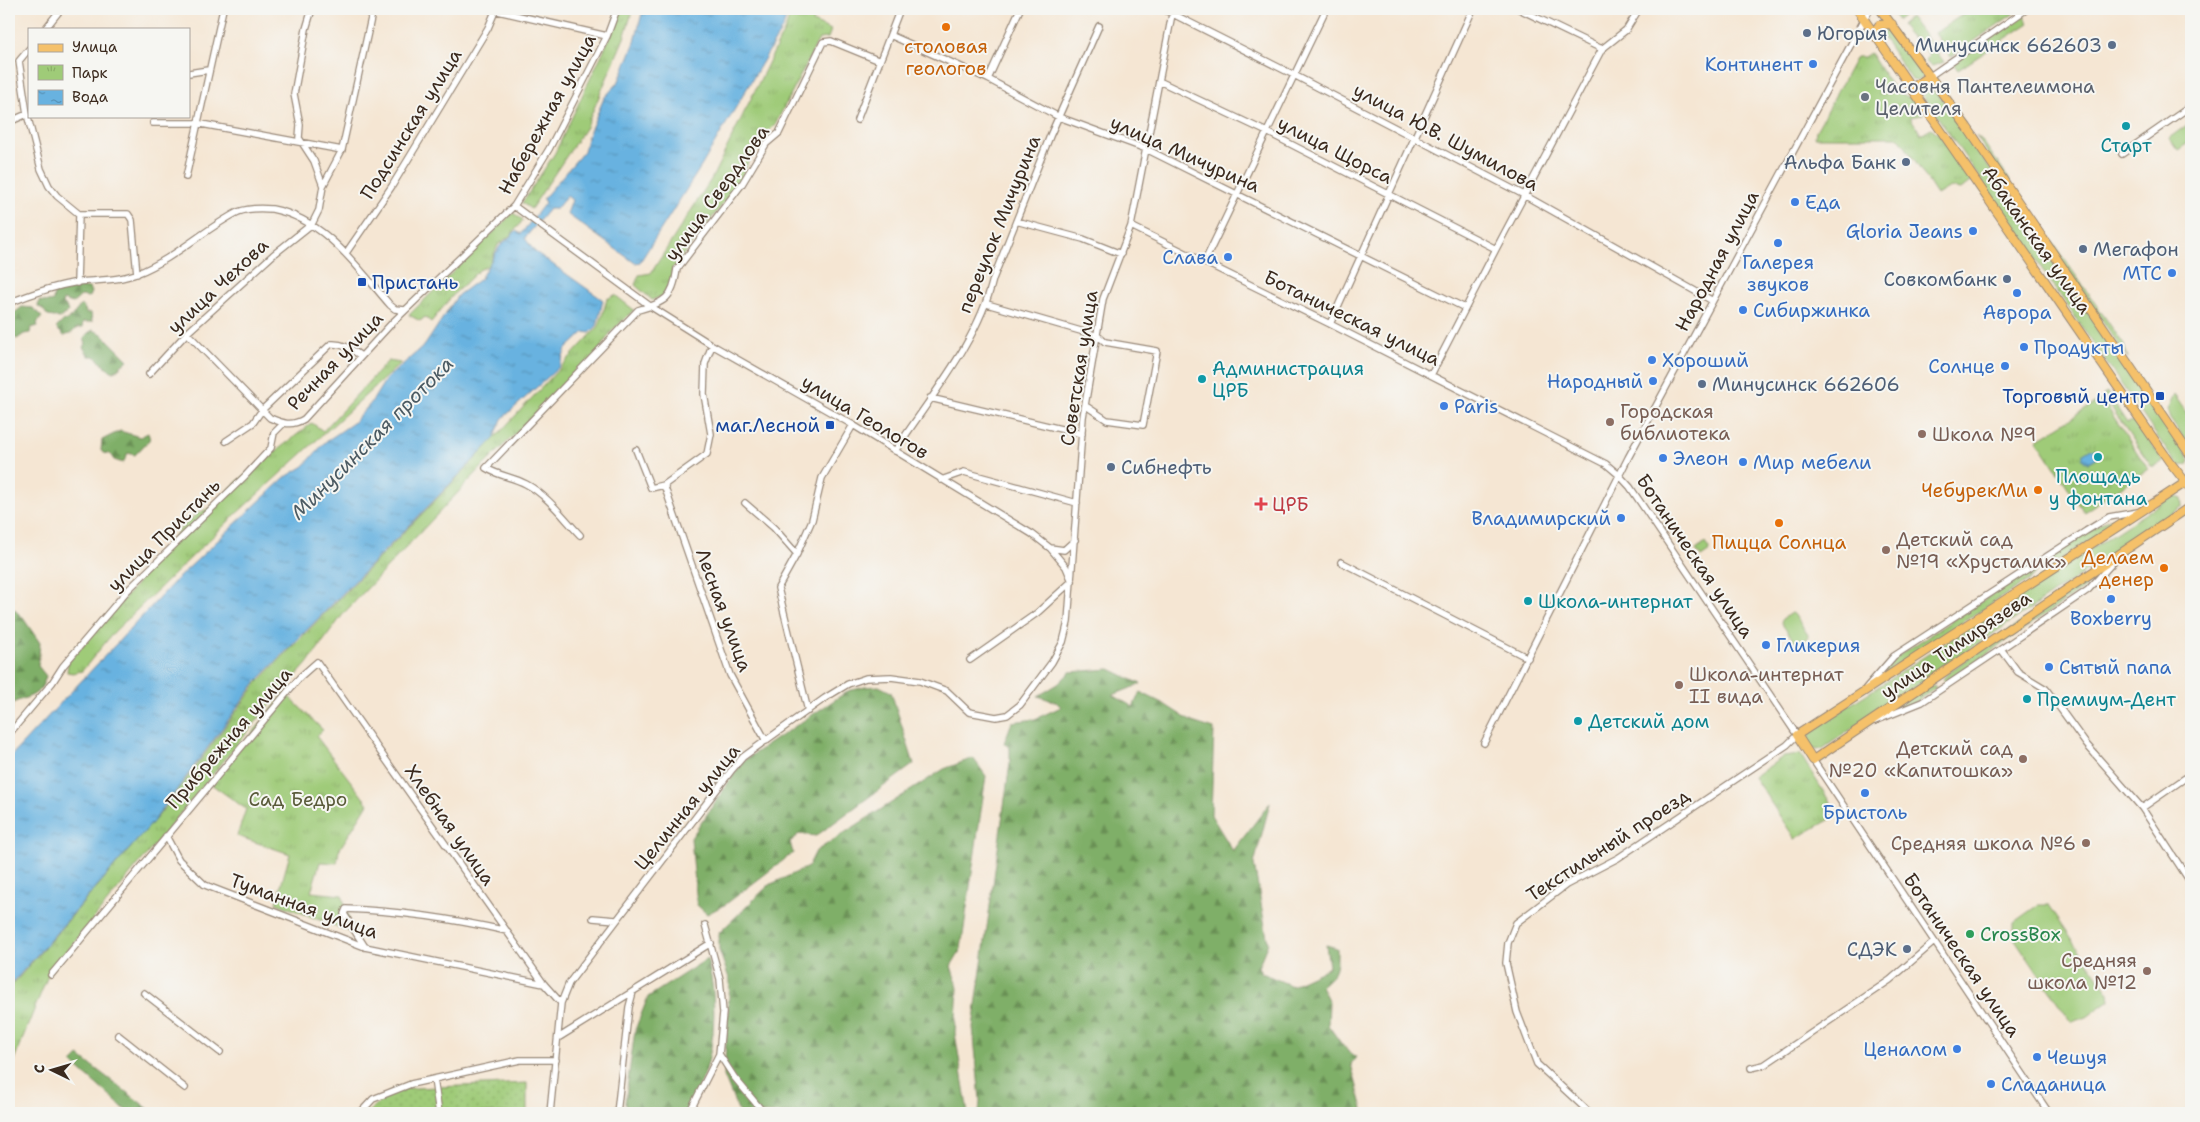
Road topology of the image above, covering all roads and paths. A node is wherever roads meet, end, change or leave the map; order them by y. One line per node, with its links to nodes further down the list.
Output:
1 (61, 9): 22 (street)
2 (223, 9): 29 (street)
3 (312, 9): 46 (street)
4 (373, 9): 48 (street)
5 (494, 9): 24 (street); 61 (street, Подсинская улица)
6 (617, 9): 24 (street, Набережная улица)
7 (900, 9): 23 (street)
8 (1020, 9): 33 (street)
9 (1163, 9): 18 (street, улица Ю.В. Шумилова)
10 (1326, 9): 31 (street)
11 (1473, 9): 45 (street)
12 (1519, 9): 26 (street)
13 (1639, 9): 26 (street)
14 (1857, 9): 19 (main road, Абаканская улица)
15 (1870, 9): 19 (street, Народная улица)
16 (1880, 9): 20 (main road, Абаканская улица)
17 (2027, 9): 32 (street)
18 (1173, 11): 31 (street, улица Ю.В. Шумилова); 34 (street, Советская улица)
19 (1864, 20): 25 (main road, Абаканская улица); 68 (street, Народная улица)
20 (1892, 24): 25 (main road); 32 (main road, Абаканская улица)
21 (1099, 26): 38 (street, переулок Мичурина)
22 (46, 28)
23 (890, 35): 28 (street); 33 (street, улица Мичурина)
24 (607, 36): 55 (street, Набережная улица)
25 (1878, 38): 35 (main road, Абаканская улица)
26 (1602, 49): 54 (street)
27 (28, 50): 37 (street)
28 (880, 61): 40 (street); 71 (street, улица Свердлова)
29 (208, 70): 30 (street); 43 (street)
30 (190, 74)
31 (1294, 75): 44 (street); 45 (street, улица Ю.В. Шумилова)
32 (1930, 76): 35 (main road); 90 (main road, Абаканская улица)
33 (988, 78): 38 (street, улица Мичурина)
34 (1159, 81): 44 (street, улица Щорса); 47 (street, Советская улица)
35 (1912, 88): 93 (main road, Абаканская улица)
36 (2191, 106): 49 (street)
37 (28, 114): 41 (street)
38 (1059, 117): 47 (street, улица Мичурина); 57 (street, переулок Мичурина)
39 (29, 118): 56 (street)
40 (857, 120)
41 (9, 122)
42 (153, 123): 43 (street)
43 (196, 123): 46 (street); 50 (street)
44 (1267, 132): 52 (street); 53 (street, улица Щорса)
45 (1415, 138): 53 (street); 54 (street, улица Ю.В. Шумилова)
46 (302, 144): 48 (street); 51 (street)
47 (1146, 149): 52 (street, улица Мичурина); 59 (street, Советская улица)
48 (342, 150): 51 (street)
49 (2122, 154)
50 (186, 176)
51 (322, 186): 58 (street)
52 (1236, 193): 63 (street, улица Мичурина); 64 (street)
53 (1388, 194): 60 (street, улица Щорса); 63 (street)
54 (1524, 195): 60 (street); 68 (street, улица Ю.В. Шумилова)
55 (514, 206): 71 (street, улица Геологов); 73 (street, Набережная улица)
56 (79, 214): 65 (street); 66 (street)
57 (1016, 221): 62 (street); 70 (street, переулок Мичурина)
58 (312, 224): 61 (street); 65 (street); 75 (street, улица Чехова)
59 (1131, 226): 62 (street, Советская улица); 64 (street, Ботаническая улица)
60 (1496, 249): 72 (street)
61 (346, 253): 73 (street)
62 (1121, 254): 76 (street, Советская улица)
63 (1360, 255): 72 (street, улица Мичурина); 74 (street)
64 (1204, 264): 74 (street, Ботаническая улица)
65 (137, 274): 66 (street)
66 (77, 282): 69 (street)
67 (9, 283): 69 (street)
68 (1711, 300): 91 (street, Народная улица)
69 (10, 302)
70 (987, 304): 76 (street); 81 (street, переулок Мичурина)
71 (650, 306): 77 (street, улица Геологов); 100 (street, улица Свердлова)
72 (1465, 308): 80 (street)
73 (405, 310): 78 (street, Речная улица)
74 (1330, 324): 80 (street, Ботаническая улица)
75 (187, 334): 79 (street, улица Чехова); 83 (street)
76 (1098, 336): 82 (street, Советская улица); 82 (street)
77 (712, 345): 85 (street, улица Геологов); 94 (street)
78 (361, 356): 83 (street); 84 (street, Речная улица)
79 (149, 374)
80 (1431, 375): 91 (street, Ботаническая улица)
81 (930, 398): 86 (street); 89 (street, переулок Мичурина)
82 (1086, 406): 86 (street, Советская улица)
83 (262, 410): 84 (street); 87 (street)
84 (283, 424): 115 (street, улица Пристань)
85 (852, 425): 89 (street, улица Геологов); 104 (street)
86 (1082, 434): 97 (street, Советская улица)
87 (226, 441)
88 (636, 450): 94 (street)
89 (895, 450): 92 (street, улица Геологов)
90 (2191, 456)
91 (1619, 474): 108 (street, Народная улица); 116 (street, Ботаническая улица)
92 (942, 480): 97 (street); 102 (street, улица Геологов)
93 (2188, 480): 95 (main road, Абаканская улица); 99 (main road, улица Тимирязева)
94 (664, 485): 117 (street, Лесная улица)
95 (2191, 489)
96 (744, 503): 104 (street)
97 (1077, 503): 101 (street, Советская улица)
98 (2191, 506): 103 (main road, улица Тимирязева)
99 (2145, 510): 111 (main road, улица Тимирязева); 111 (street)
100 (580, 535)
101 (1075, 540): 102 (street); 106 (street, Советская улица)
102 (1050, 548): 106 (street, улица Геологов)
103 (2120, 553): 107 (street); 114 (main road, улица Тимирязева)
104 (797, 554): 112 (street)
105 (1341, 562): 108 (street)
106 (1072, 581): 109 (street); 113 (street, Советская улица)
107 (2001, 649): 114 (street); 121 (street)
108 (1528, 658): 118 (street, Народная улица)
109 (970, 660)
110 (317, 662): 122 (street, Прибрежная улица); 127 (street, Хлебная улица)
111 (1860, 695): 116 (main road, улица Тимирязева)
112 (808, 711): 113 (street, Целинная улица); 117 (street, Целинная улица)
113 (1007, 715)
114 (1866, 725): 119 (main road, улица Тимирязева)
115 (9, 734)
116 (1797, 735): 119 (main road, Ботаническая улица); 150 (street, Текстильный проезд)
117 (766, 741): 125 (street, Целинная улица)
118 (1484, 743)
119 (1813, 760): 128 (street, Ботаническая улица)
120 (2191, 774): 121 (street)
121 (2142, 808): 123 (street)
122 (166, 836): 130 (street, Туманная улица); 131 (street, Прибрежная улица)
123 (2191, 883)
124 (593, 918): 125 (street)
125 (616, 920): 135 (street, Целинная улица)
126 (705, 925): 129 (street)
127 (506, 931): 130 (street); 132 (street, Хлебная улица)
128 (1934, 942): 141 (street); 151 (street, Ботаническая улица)
129 (710, 943): 133 (street); 139 (street)
130 (365, 947): 132 (street, Туманная улица)
131 (51, 975)
132 (544, 984): 135 (street, Хлебная улица)
133 (633, 992): 137 (street); 147 (street)
134 (144, 993): 138 (street)
135 (561, 1003): 137 (street, Целинная улица)
136 (118, 1035): 143 (street)
137 (558, 1038): 140 (street, Целинная улица)
138 (220, 1052)
139 (719, 1054): 148 (street); 149 (street)
140 (556, 1060): 142 (street); 146 (street, Целинная улица)
141 (1751, 1068)
142 (434, 1079): 144 (street); 145 (street)
143 (185, 1088)
144 (360, 1113)
145 (439, 1113)
146 (550, 1113)
147 (617, 1113)
148 (690, 1113)
149 (764, 1113)
150 (1590, 1113)
151 (2049, 1113)

